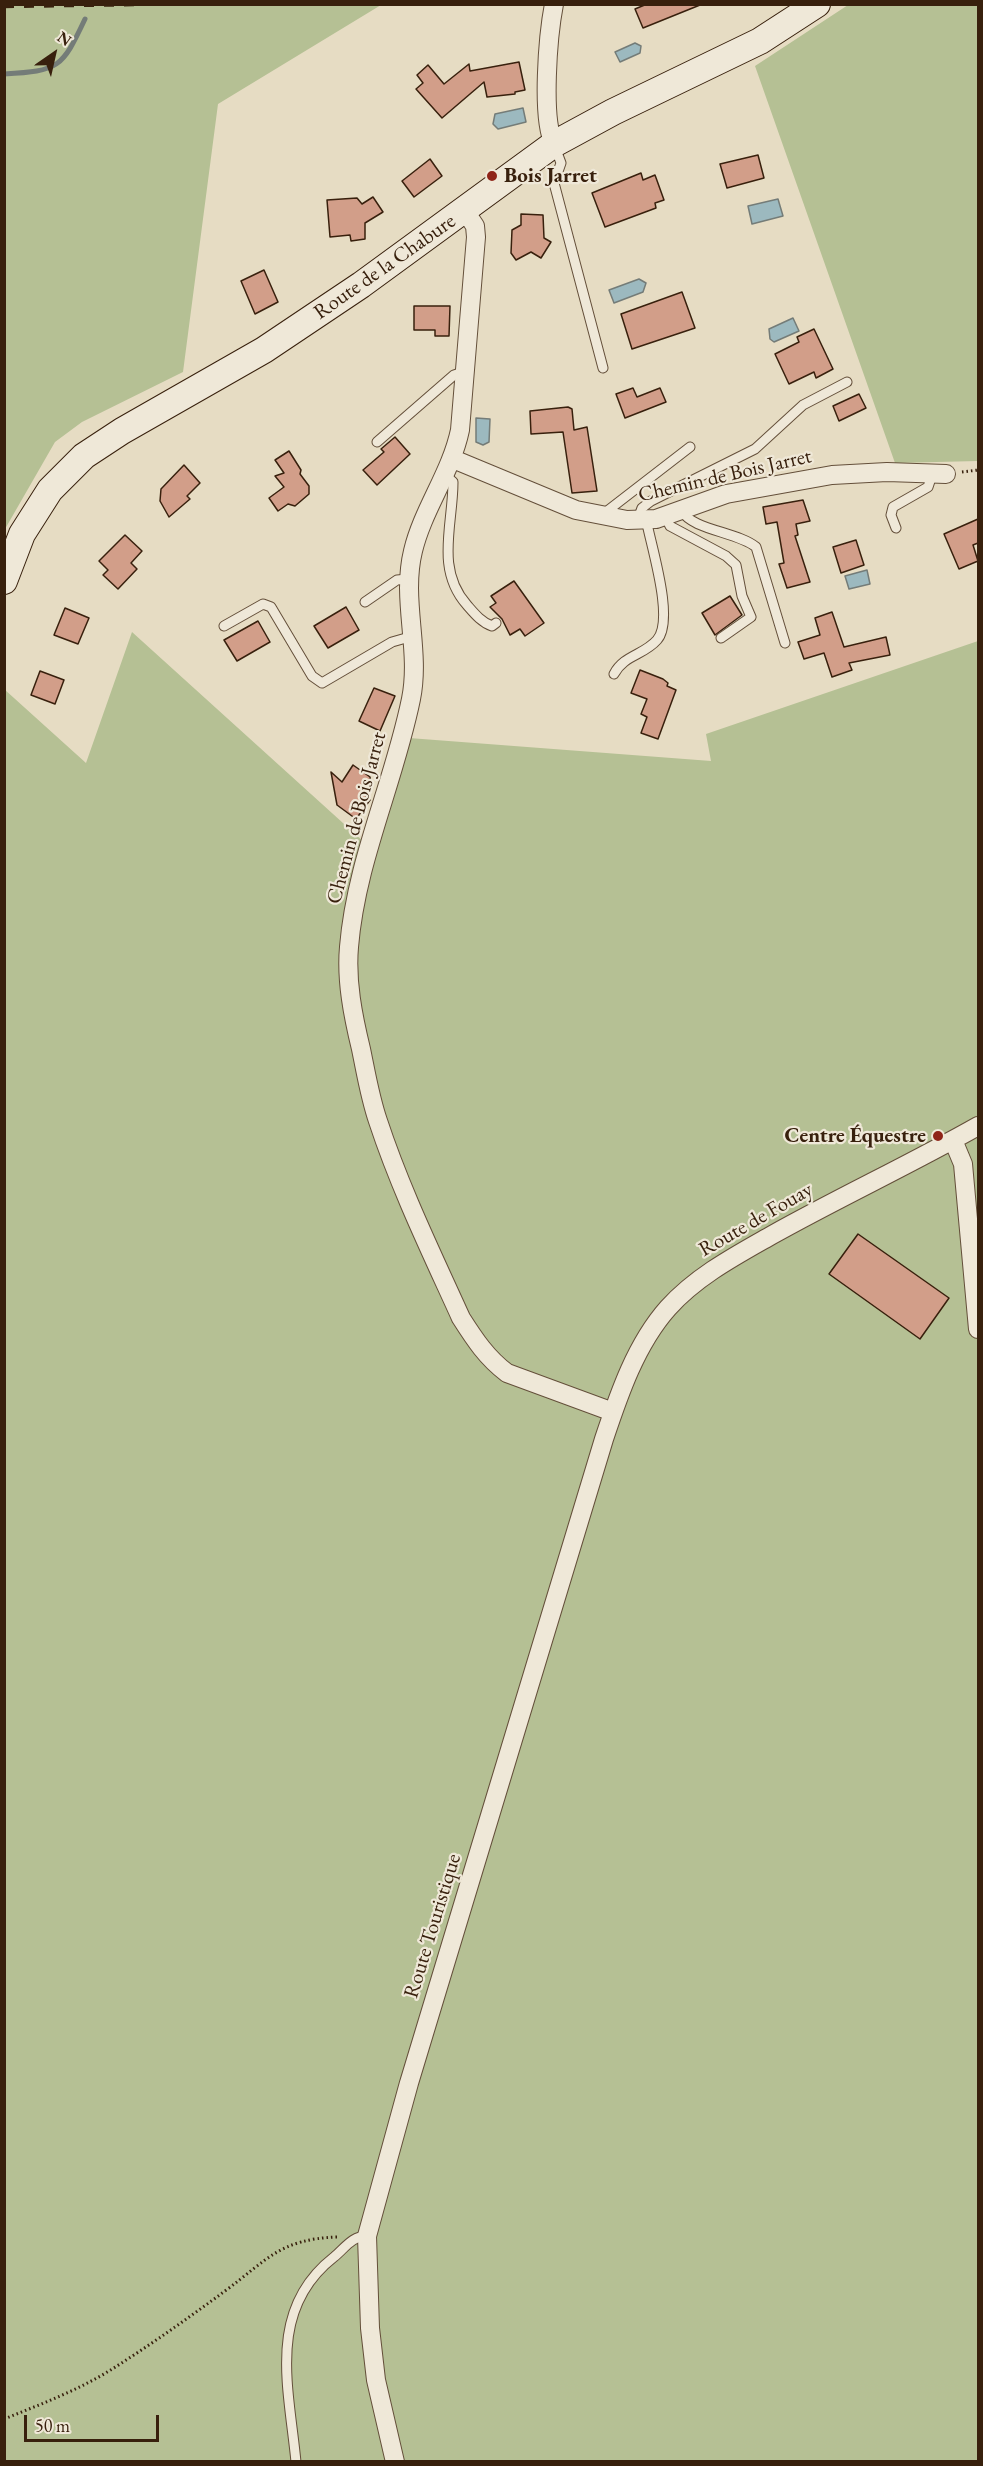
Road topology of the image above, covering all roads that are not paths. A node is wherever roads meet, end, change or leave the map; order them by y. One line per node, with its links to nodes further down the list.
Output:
1 (554, 4): 3 (street)
2 (817, 4): 3 (main road, Route de la Chabure)
3 (554, 144): 4 (main road, Route de la Chabure); 5 (lane)
4 (465, 211): 6 (street, Chemin de Bois Jarret); 17 (main road, Route de la Chabure)
5 (603, 368)
6 (466, 371): 8 (lane); 10 (street, Chemin de Bois Jarret)
7 (846, 382): 14 (lane)
8 (377, 442)
9 (690, 447): 13 (lane)
10 (448, 467): 13 (street, Chemin de Bois Jarret); 16 (street, Chemin de Bois Jarret); 19 (lane)
11 (939, 475): 12 (street, Chemin de Bois Jarret); 15 (lane)
12 (674, 513): 14 (street, Chemin de Bois Jarret); 22 (lane); 23 (lane)
13 (600, 516): 14 (street, Chemin de Bois Jarret)
14 (642, 519): 24 (lane)
15 (896, 528)
16 (408, 579): 18 (lane); 21 (street, Chemin de Bois Jarret)
17 (4, 581)
18 (365, 602)
19 (496, 624)
20 (224, 626): 21 (lane)
21 (412, 636): 28 (street, Chemin de Bois Jarret)
22 (721, 638)
23 (786, 643)
24 (614, 674)
25 (978, 1126): 26 (street, Route de Fouay)
26 (953, 1140): 27 (street); 28 (street, Route de Fouay)
27 (978, 1329)
28 (613, 1412): 29 (street, Route Touristique)
29 (362, 2236): 30 (lane); 31 (street, Route Touristique)
30 (296, 2462)
31 (395, 2462)

